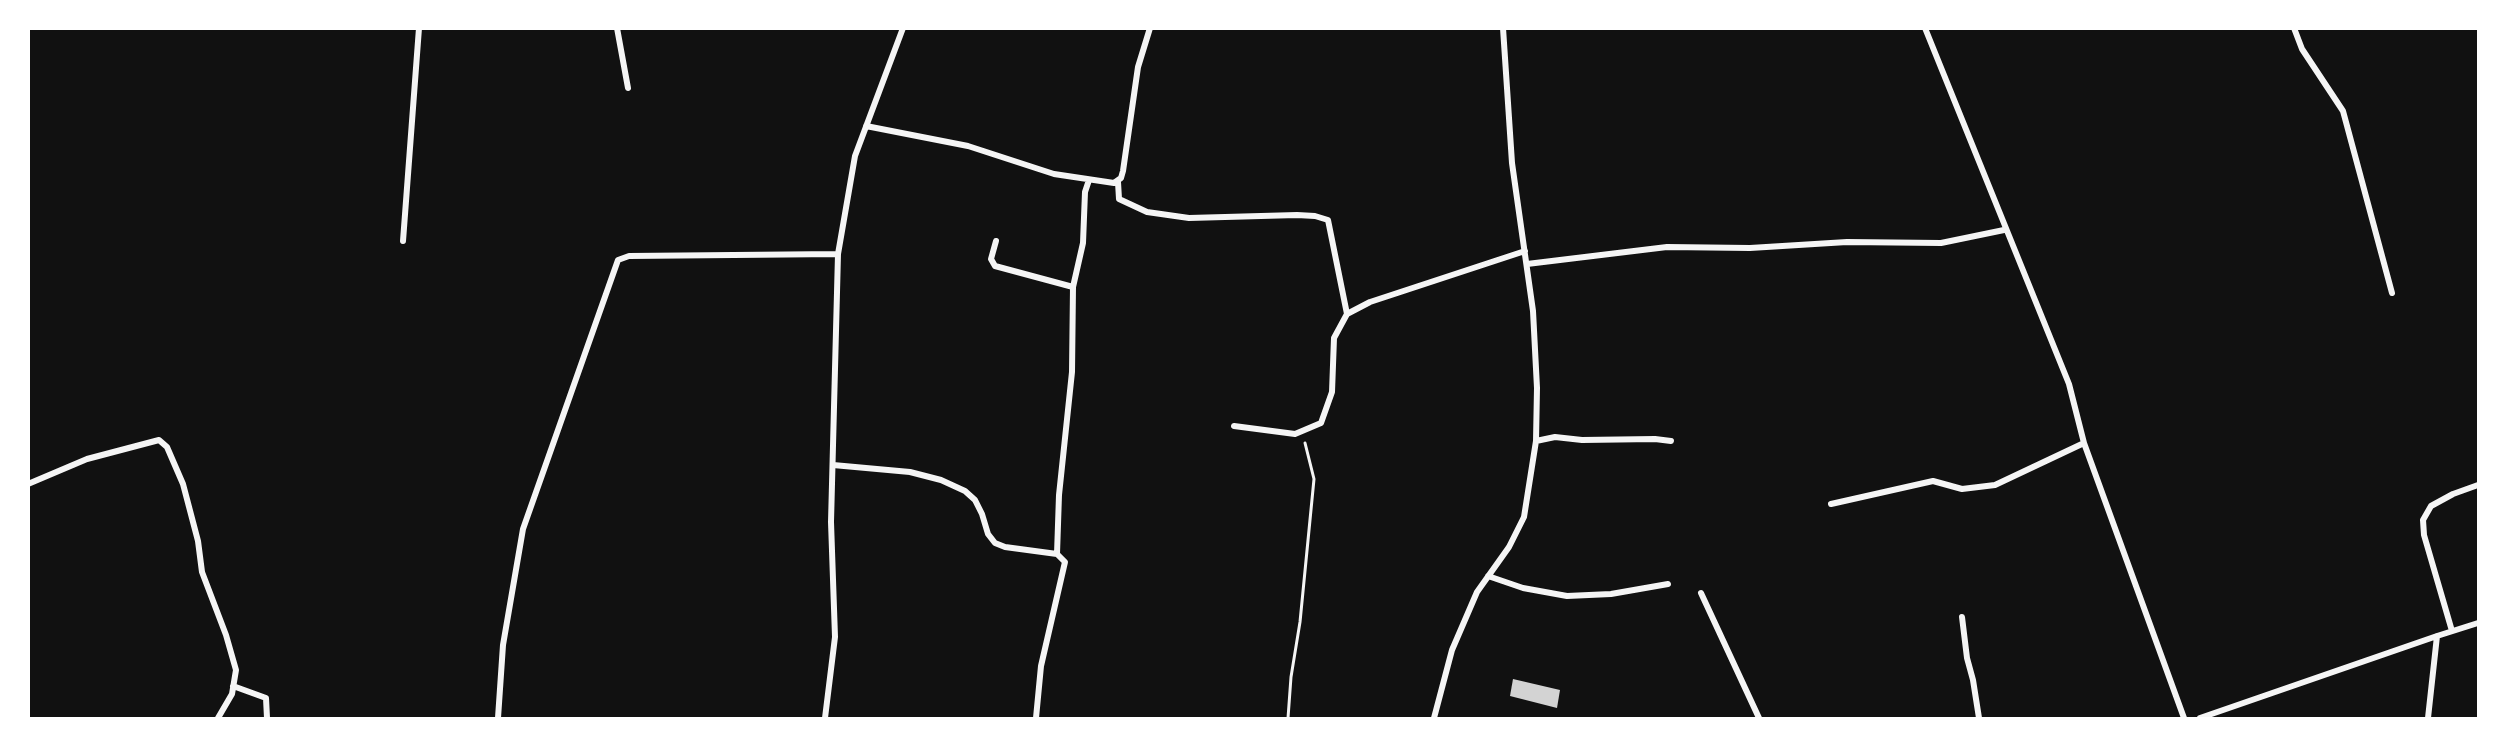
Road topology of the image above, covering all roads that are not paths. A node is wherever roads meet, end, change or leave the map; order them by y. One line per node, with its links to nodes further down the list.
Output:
1 (419, 28): 13 (street)
2 (617, 28): 8 (street)
3 (903, 28): 9 (street)
4 (1150, 28): 11 (street)
5 (1503, 28): 15 (street)
6 (1925, 28): 12 (street)
7 (2294, 28): 19 (street)
8 (628, 88)
9 (866, 126): 10 (street); 16 (street)
10 (1089, 180): 11 (street); 18 (street)
11 (1118, 182): 20 (street)
12 (2004, 230): 17 (street); 24 (street)
13 (403, 241)
14 (996, 241): 18 (street)
15 (1525, 251): 17 (street); 20 (street)
16 (838, 254): 25 (street); 40 (street)
17 (1527, 264): 22 (street)
18 (1073, 287): 29 (street)
19 (2392, 292)
20 (1347, 314): 21 (street)
21 (1234, 426)
22 (1536, 441): 23 (street); 30 (street)
23 (1671, 441)
24 (2084, 443): 28 (street); 46 (street)
25 (832, 465): 29 (street); 41 (street)
26 (28, 484): 37 (street)
27 (2478, 485): 35 (street)
28 (1832, 504)
29 (1057, 554): 42 (street)
30 (1488, 576): 31 (street); 43 (street)
31 (1668, 584)
32 (1701, 593): 44 (street)
33 (1962, 617): 45 (street)
34 (2478, 623): 35 (street)
35 (2452, 631): 36 (street)
36 (2437, 636): 47 (street); 48 (street)
37 (233, 686): 38 (street); 39 (street)
38 (218, 718)
39 (267, 718)
40 (498, 718)
41 (825, 718)
42 (1036, 718)
43 (1434, 718)
44 (1759, 718)
45 (1979, 718)
46 (2184, 718)
47 (2200, 718)
48 (2428, 718)

